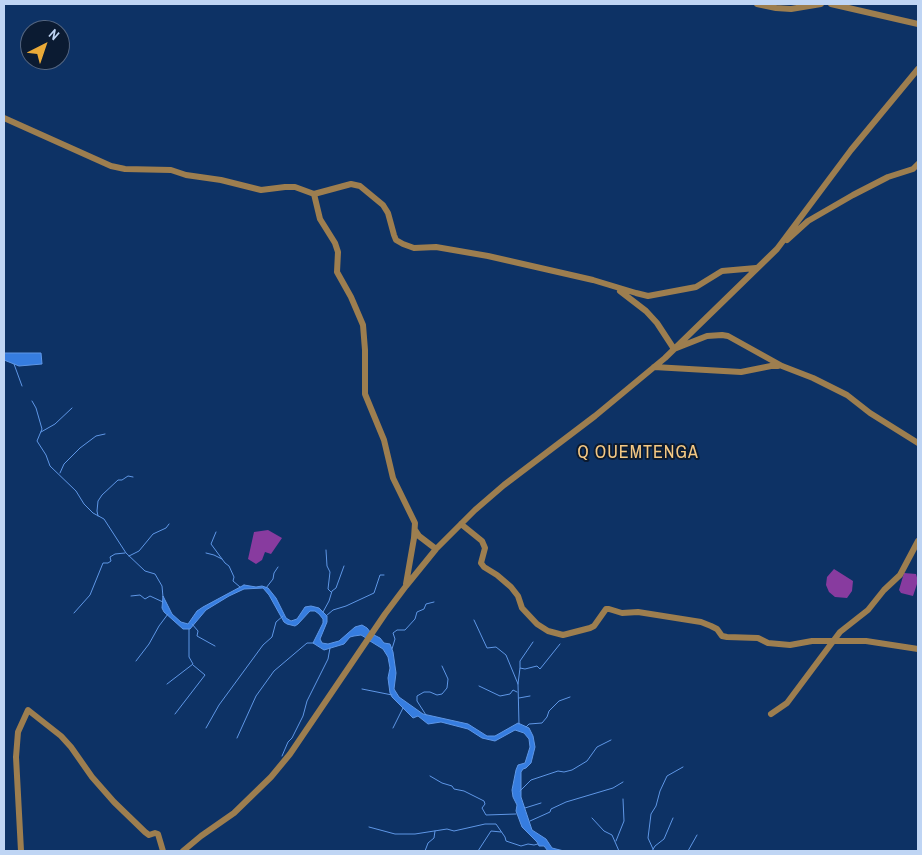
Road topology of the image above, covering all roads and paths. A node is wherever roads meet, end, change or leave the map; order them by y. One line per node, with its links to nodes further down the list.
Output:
1 (757, 4): 2 (street)
2 (821, 4)
3 (831, 4): 4 (street)
4 (918, 24)
5 (918, 69): 9 (street)
6 (4, 118): 8 (street)
7 (918, 164): 9 (street)
8 (314, 194): 11 (street); 17 (street)
9 (776, 250): 10 (street)
10 (756, 268): 11 (street); 12 (street)
11 (615, 287): 12 (street)
12 (674, 349): 13 (street); 14 (street)
13 (782, 366): 14 (street); 15 (street)
14 (654, 367): 16 (street)
15 (918, 443)
16 (461, 524): 19 (street); 21 (street)
17 (415, 529): 19 (street); 20 (street)
18 (918, 540): 21 (street)
19 (436, 549): 20 (street)
20 (406, 586): 26 (street)
21 (832, 641): 22 (street); 23 (street)
22 (918, 650)
23 (771, 714)
24 (21, 851): 25 (street)
25 (163, 851)
26 (183, 851)

